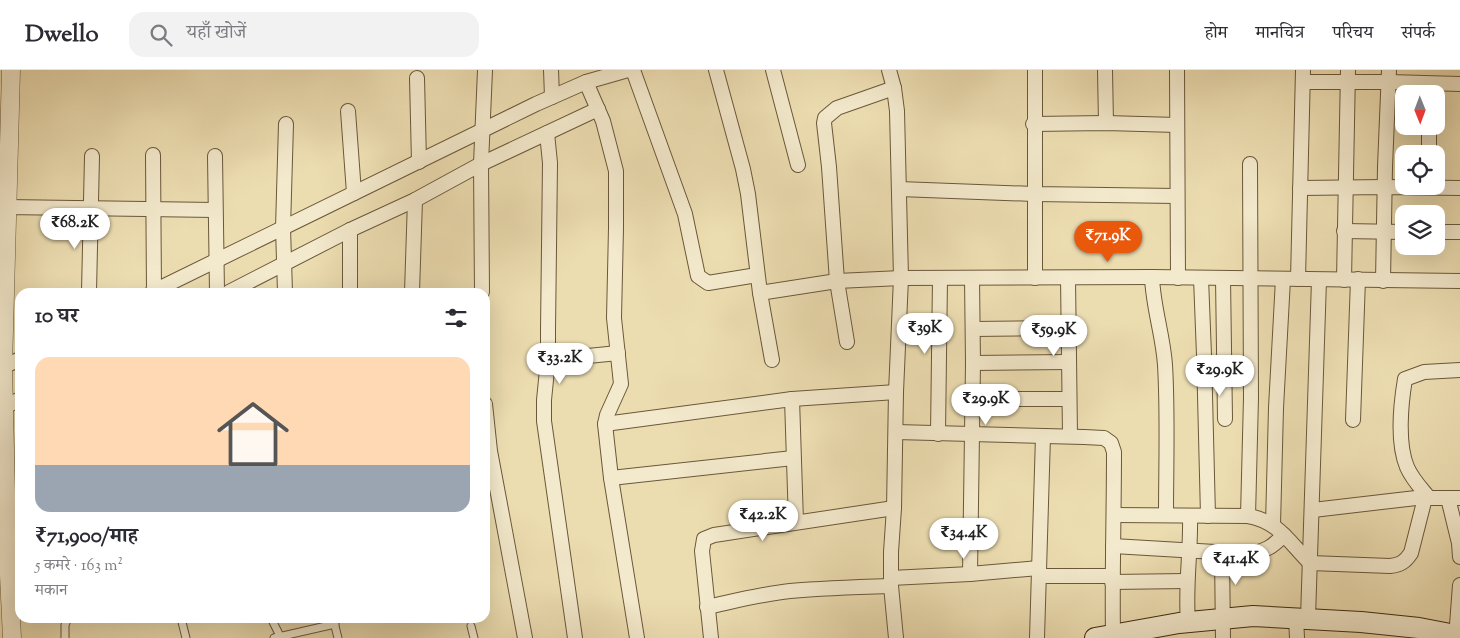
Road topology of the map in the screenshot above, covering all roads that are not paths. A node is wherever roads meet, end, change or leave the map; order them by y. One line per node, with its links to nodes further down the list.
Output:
1 (11, 70): 48 (street)
2 (485, 70): 28 (street)
3 (551, 70): 21 (street)
4 (628, 70): 16 (street)
5 (633, 70): 61 (street)
6 (716, 70): 61 (street)
7 (772, 70): 36 (street)
8 (889, 70): 20 (street)
9 (1035, 70): 26 (street)
10 (1105, 70): 24 (street)
11 (1177, 70): 27 (street)
12 (1303, 76): 13 (street); 40 (street)
13 (1348, 76): 14 (street); 37 (street)
14 (1389, 76): 18 (street); 38 (street)
15 (417, 78): 33 (street)
16 (586, 82): 21 (street); 22 (street)
17 (1460, 84): 19 (street)
18 (1419, 85)
19 (1445, 86)
20 (894, 88): 43 (street); 76 (street)
21 (552, 97): 28 (street)
22 (598, 109): 29 (street); 92 (street)
23 (348, 111): 44 (street)
24 (1106, 123): 26 (street); 27 (street)
25 (286, 124): 52 (street)
26 (1033, 124): 45 (street)
27 (1177, 125): 46 (street)
28 (481, 131): 33 (street); 34 (street)
29 (547, 133): 34 (street); 93 (street)
30 (153, 155): 50 (street)
31 (92, 156): 49 (street)
32 (215, 156): 51 (street)
33 (419, 162): 44 (street)
34 (481, 164): 47 (street); 87 (street)
35 (1250, 164): 71 (street)
36 (798, 165)
37 (1345, 187): 38 (street); 40 (street); 54 (street)
38 (1385, 187): 39 (street); 55 (street)
39 (1395, 187)
40 (1300, 188): 73 (street)
41 (1445, 188): 42 (street)
42 (1460, 188)
43 (899, 189): 45 (street); 62 (street)
44 (354, 193): 52 (street)
45 (1034, 194): 46 (street); 65 (street)
46 (1177, 196): 68 (street)
47 (415, 200): 53 (street); 86 (street)
48 (3, 207): 49 (street); 98 (street)
49 (90, 207): 50 (street); 79 (street)
50 (153, 208): 51 (street); 80 (street)
51 (214, 210): 59 (street)
52 (283, 228): 59 (street); 60 (street)
53 (350, 230): 60 (street); 85 (street)
54 (1344, 231): 55 (street); 75 (street)
55 (1384, 232): 56 (street); 77 (street)
56 (1395, 232)
57 (1445, 232): 58 (street)
58 (1460, 232)
59 (215, 262): 81 (street); 82 (street)
60 (284, 264): 83 (street); 84 (street)
61 (757, 276): 88 (street)
62 (901, 278): 63 (street); 76 (street); 100 (street)
63 (940, 278): 64 (street); 109 (street)
64 (972, 278): 65 (street); 90 (street)
65 (1035, 278): 66 (street)
66 (1068, 278): 67 (street); 89 (street)
67 (1152, 278): 68 (street); 121 (street)
68 (1178, 278): 69 (street)
69 (1201, 278): 70 (street); 123 (street)
70 (1223, 278): 71 (street); 105 (street)
71 (1251, 279): 72 (street); 124 (street)
72 (1283, 279): 73 (street); 126 (street)
73 (1298, 279): 74 (street)
74 (1319, 280): 75 (street); 119 (street)
75 (1351, 280): 77 (street); 106 (street)
76 (837, 281): 88 (street); 91 (street)
77 (1383, 281): 78 (street)
78 (1460, 281)
79 (89, 288)
80 (153, 288)
81 (161, 288)
82 (217, 288)
83 (237, 288)
84 (285, 288)
85 (350, 288)
86 (412, 288)
87 (482, 288)
88 (760, 293): 94 (street)
89 (1068, 328): 90 (street); 96 (street)
90 (973, 329): 97 (street)
91 (847, 342)
92 (618, 353): 93 (street); 107 (street)
93 (548, 360): 162 (street)
94 (772, 360)
95 (15, 361): 98 (street)
96 (1068, 362): 97 (street); 102 (street)
97 (973, 363): 103 (street)
98 (3, 367): 101 (street)
99 (1460, 370): 116 (street)
100 (896, 392): 104 (street); 108 (street)
101 (7, 398): 127 (street)
102 (1068, 398): 103 (street); 112 (street)
103 (972, 399): 110 (street)
104 (792, 400): 107 (street); 114 (street)
105 (1225, 419)
106 (1353, 420)
107 (605, 424): 115 (street)
108 (896, 432): 109 (street); 118 (street)
109 (938, 434): 110 (street)
110 (971, 434): 111 (street); 135 (street)
111 (1043, 436): 112 (street); 134 (street)
112 (1070, 436): 120 (street)
113 (490, 451): 161 (street)
114 (793, 458): 115 (street); 125 (street)
115 (611, 478): 163 (street)
116 (1427, 498): 117 (street); 119 (street); 133 (street)
117 (1454, 498): 132 (street)
118 (894, 508): 125 (street); 138 (street)
119 (1312, 510): 133 (street)
120 (1114, 515): 121 (street); 129 (street)
121 (1166, 515): 122 (street)
122 (1190, 516): 123 (street); 130 (street)
123 (1208, 516): 124 (street)
124 (1248, 516): 126 (street)
125 (796, 522): 140 (street)
126 (1272, 524): 128 (street)
127 (9, 534): 156 (street)
128 (1284, 535): 131 (street); 133 (street)
129 (1113, 546): 130 (street); 136 (street)
130 (1189, 551): 131 (street); 137 (street)
131 (1222, 552): 149 (street)
132 (1460, 557)
133 (1310, 563): 141 (street)
134 (1039, 572): 135 (street); 136 (street); 166 (street)
135 (970, 574): 138 (street)
136 (1112, 579): 137 (street); 153 (street)
137 (1186, 581): 142 (street)
138 (891, 582): 140 (street); 165 (street)
139 (1460, 585): 155 (street)
140 (707, 607): 164 (street)
141 (1302, 618): 149 (main road); 150 (main road); 167 (street)
142 (1188, 622): 149 (main road); 151 (main road)
143 (66, 623): 157 (lane)
144 (182, 623): 158 (lane)
145 (273, 623): 154 (lane)
146 (329, 623): 152 (lane)
147 (334, 623): 159 (lane)
148 (471, 626): 160 (lane)
149 (1223, 628)
150 (1386, 632): 155 (main road)
151 (1148, 633): 153 (main road)
152 (298, 635): 154 (lane)
153 (1104, 636)
154 (277, 637)
155 (1458, 637)
156 (12, 638)
157 (65, 638)
158 (186, 638)
159 (338, 638)
160 (474, 638)
161 (525, 638)
162 (575, 638)
163 (637, 638)
164 (711, 638)
165 (896, 638)
166 (1036, 638)
167 (1297, 638)

